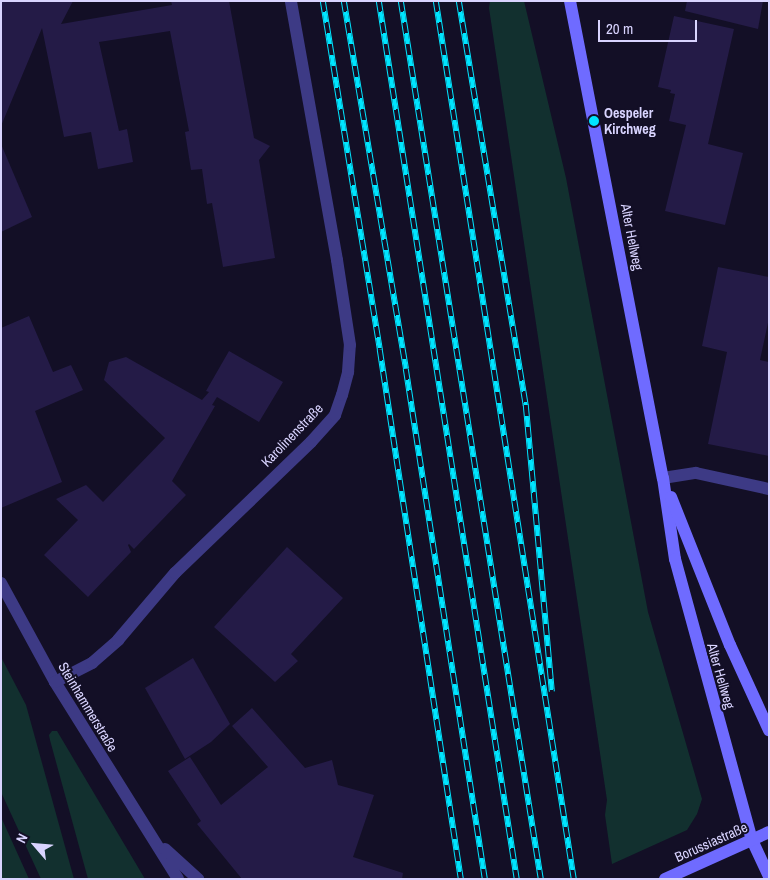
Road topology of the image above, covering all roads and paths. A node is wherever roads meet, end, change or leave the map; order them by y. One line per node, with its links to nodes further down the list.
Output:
1 (291, 1): 6 (street, Karolinenstraße)
2 (570, 1): 3 (street, Alter Hellweg)
3 (663, 478): 4 (street); 7 (street, Alter Hellweg); 9 (street, Alter Hellweg)
4 (769, 489)
5 (1, 583): 6 (street, Steinhammerstraße)
6 (55, 682): 10 (street, Steinhammerstraße)
7 (769, 730)
8 (769, 832): 9 (street, Borussiastraße)
9 (752, 840): 11 (street, Alter Hellweg); 14 (street, Borussiastraße)
10 (156, 841): 12 (street, Steinhammerstraße); 13 (street, Steinhammerstraße)
11 (769, 876)
12 (178, 879)
13 (198, 879)
14 (665, 879)

